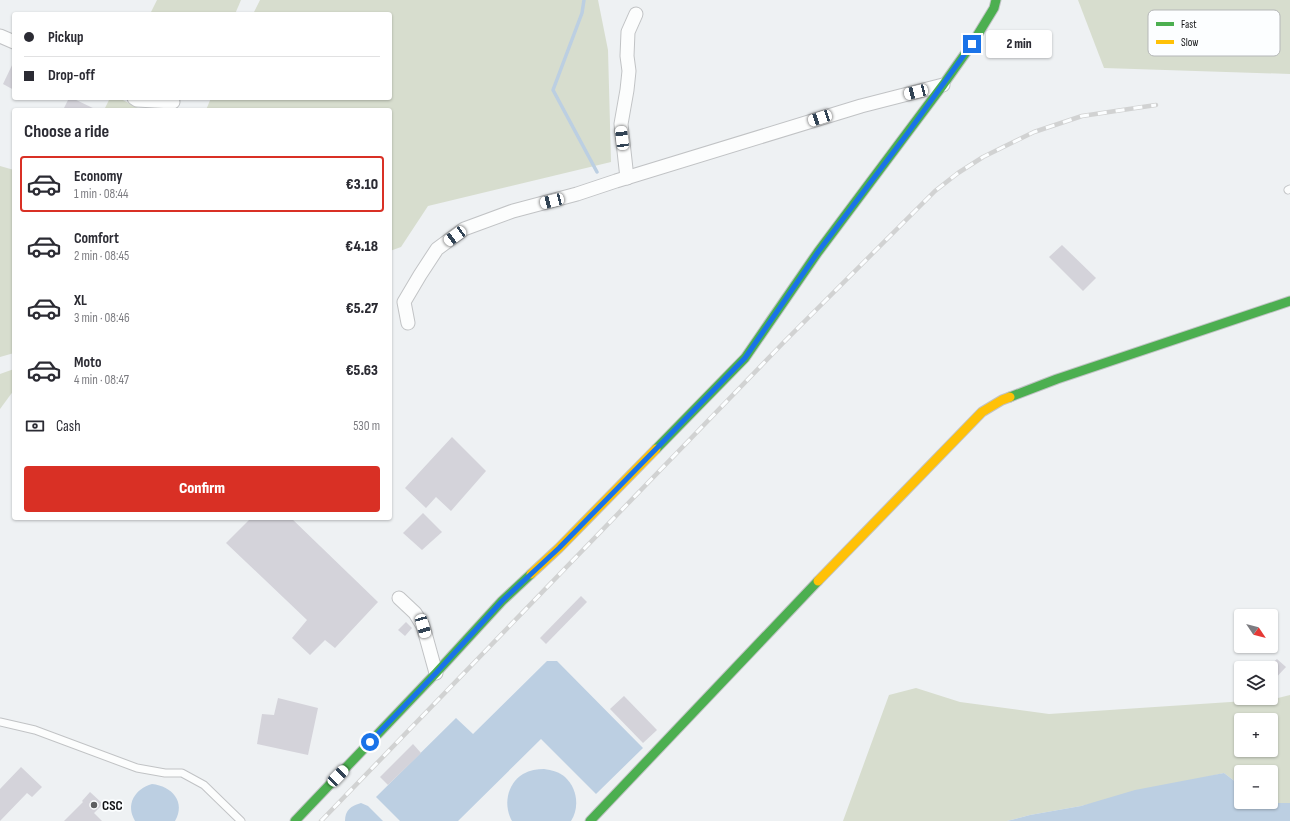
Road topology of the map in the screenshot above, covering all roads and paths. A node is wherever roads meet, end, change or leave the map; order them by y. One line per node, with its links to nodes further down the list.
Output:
1 (996, 0): 5 (street)
2 (636, 14): 8 (street)
3 (0, 36): 4 (street)
4 (12, 41)
5 (943, 85): 8 (street); 12 (street)
6 (137, 100): 7 (street)
7 (173, 102)
8 (627, 178): 10 (street)
9 (1290, 301): 16 (street)
10 (408, 323)
11 (398, 598): 12 (street)
12 (436, 673): 15 (street)
13 (0, 722): 14 (lane)
14 (241, 821)
15 (295, 821)
16 (590, 821)

